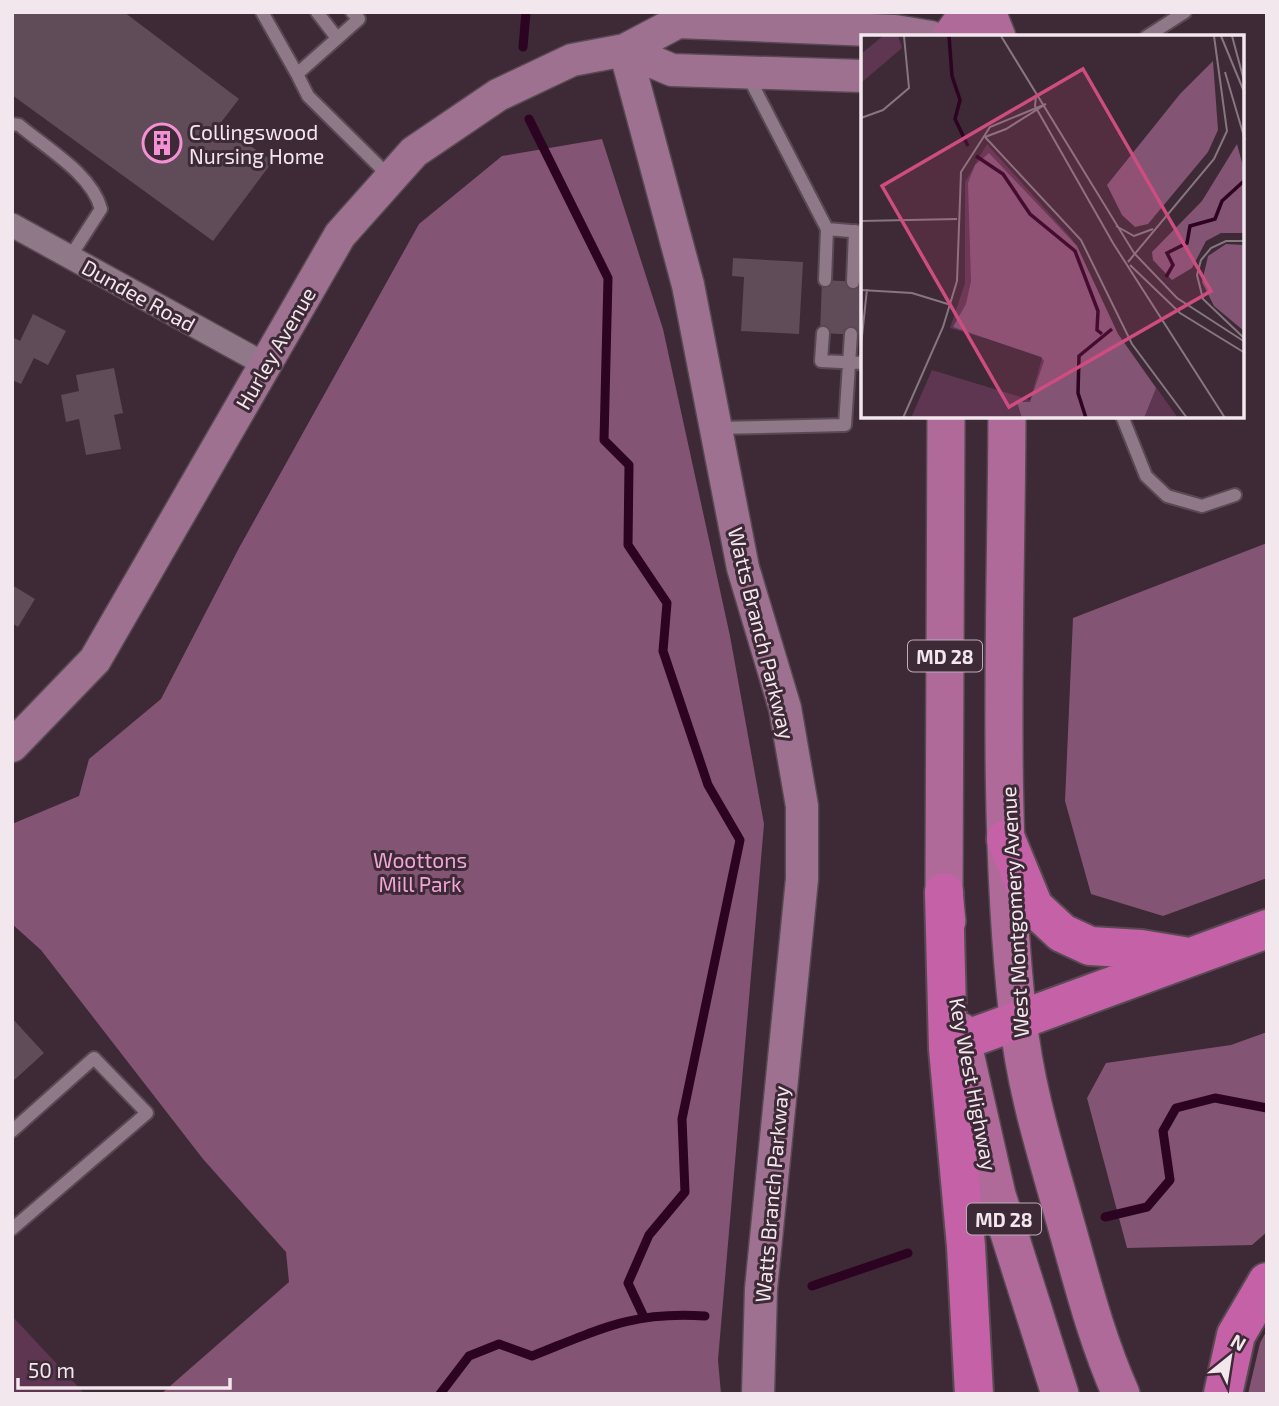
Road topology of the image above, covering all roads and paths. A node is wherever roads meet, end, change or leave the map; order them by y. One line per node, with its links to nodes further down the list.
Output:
1 (262, 12): 13 (lane)
2 (317, 12): 11 (lane)
3 (352, 12): 11 (lane)
4 (969, 12): 8 (main road)
5 (987, 12): 9 (main road)
6 (1185, 12): 10 (lane)
7 (919, 35): 12 (street, Hurley Avenue)
8 (952, 35)
9 (996, 35)
10 (1149, 35)
11 (337, 38): 13 (lane)
12 (625, 50): 14 (street); 17 (street, Hurley Avenue); 32 (street, Watts Branch Parkway)
13 (297, 74): 17 (lane)
14 (747, 74): 15 (street); 19 (lane)
15 (861, 75)
16 (12, 124): 21 (lane)
17 (391, 178): 28 (street, Hurley Avenue)
18 (12, 225): 21 (street, Dundee Road)
19 (827, 229): 20 (lane); 22 (lane)
20 (859, 232): 23 (lane)
21 (70, 257): 28 (street, Dundee Road)
22 (825, 281)
23 (853, 282)
24 (823, 333): 26 (lane)
25 (851, 334): 26 (lane)
26 (849, 362): 27 (lane); 32 (lane)
27 (861, 363)
28 (265, 365): 34 (street, Hurley Avenue)
29 (946, 418): 36 (main road, MD 28)
30 (1007, 418): 35 (main road, West Montgomery Avenue / MD 28)
31 (1123, 418): 33 (lane)
32 (716, 428): 44 (street, Watts Branch Parkway)
33 (1236, 495)
34 (12, 746)
35 (1006, 839): 38 (highway); 39 (main road, West Montgomery Avenue / MD 28)
36 (944, 891): 40 (main road, Key West Highway / MD 28); 45 (highway)
37 (1267, 929): 38 (highway)
38 (1188, 957): 39 (highway)
39 (1018, 1018): 40 (highway); 47 (main road, West Montgomery Avenue / MD 28)
40 (961, 1041): 46 (main road, Key West Highway / MD 28)
41 (12, 1131): 42 (lane)
42 (12, 1229)
43 (1267, 1282): 48 (highway)
44 (758, 1394)
45 (974, 1394)
46 (1060, 1394)
47 (1121, 1394)
48 (1223, 1394)

